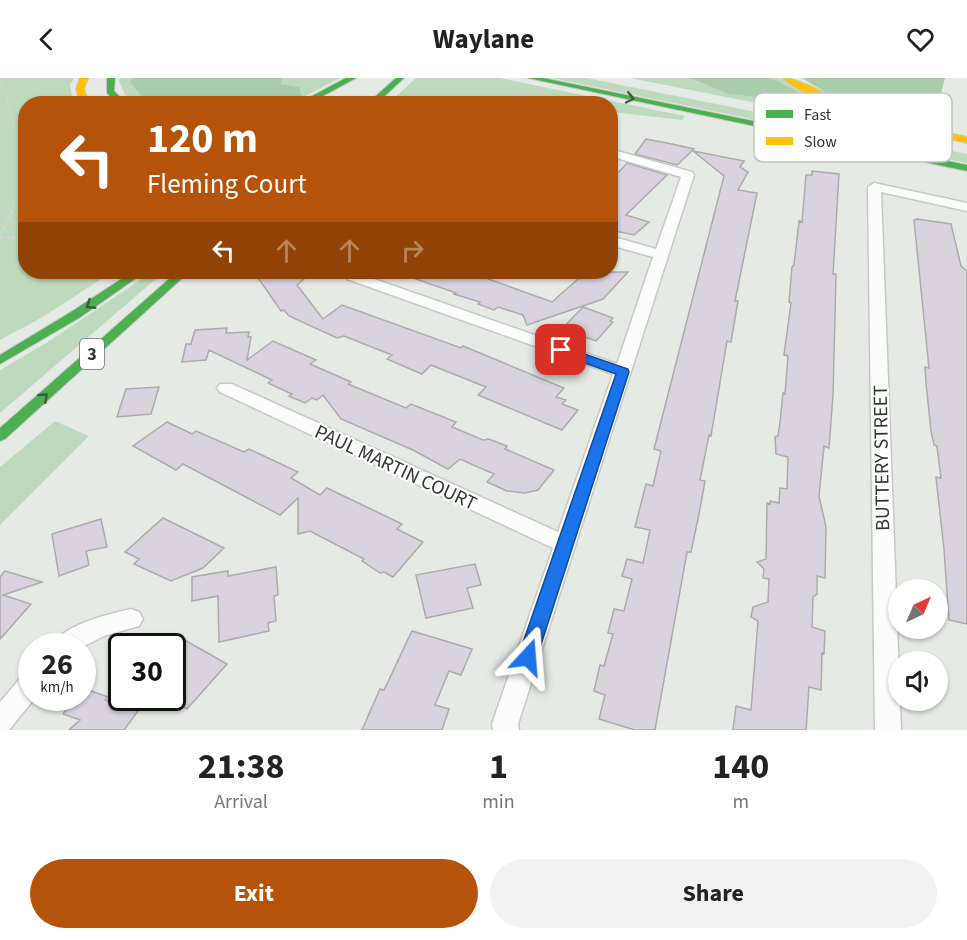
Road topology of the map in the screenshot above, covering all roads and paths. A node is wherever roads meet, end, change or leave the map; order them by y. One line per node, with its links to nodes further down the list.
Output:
1 (84, 78): 11 (highway)
2 (111, 78): 12 (highway)
3 (400, 78): 14 (highway)
4 (532, 78): 15 (highway, one-way to 15)
5 (599, 78): 10 (highway)
6 (787, 78): 9 (highway)
7 (0, 82): 17 (path)
8 (358, 84): 13 (highway)
9 (815, 93)
10 (680, 94)
11 (82, 96)
12 (115, 96)
13 (324, 96)
14 (380, 96)
15 (754, 124)
16 (705, 128): 19 (highway)
17 (18, 130)
18 (952, 136): 20 (highway)
19 (754, 137)
20 (967, 140)
21 (952, 149): 22 (highway)
22 (967, 152)
23 (618, 154): 33 (street)
24 (883, 162): 27 (highway)
25 (938, 162): 26 (highway, one-way to 26)
26 (967, 168)
27 (967, 178)
28 (18, 200): 30 (path)
29 (967, 207): 49 (street, BUTTERY STREET)
30 (0, 237): 31 (path)
31 (18, 237)
32 (618, 242): 33 (street)
33 (662, 255): 40 (street)
34 (129, 279): 39 (highway, 3, one-way to 39)
35 (175, 279): 38 (highway, 3)
36 (186, 279): 38 (highway)
37 (360, 279): 40 (street)
38 (151, 300): 42 (highway, 3, one-way to 38)
39 (0, 360)
40 (623, 372): 43 (street)
41 (226, 388): 43 (street, PAUL MARTIN COURT)
42 (0, 436)
43 (566, 545): 48 (street)
44 (131, 620): 45 (street)
45 (82, 633)
46 (18, 700): 47 (street)
47 (0, 721)
48 (506, 730)
49 (888, 730)

